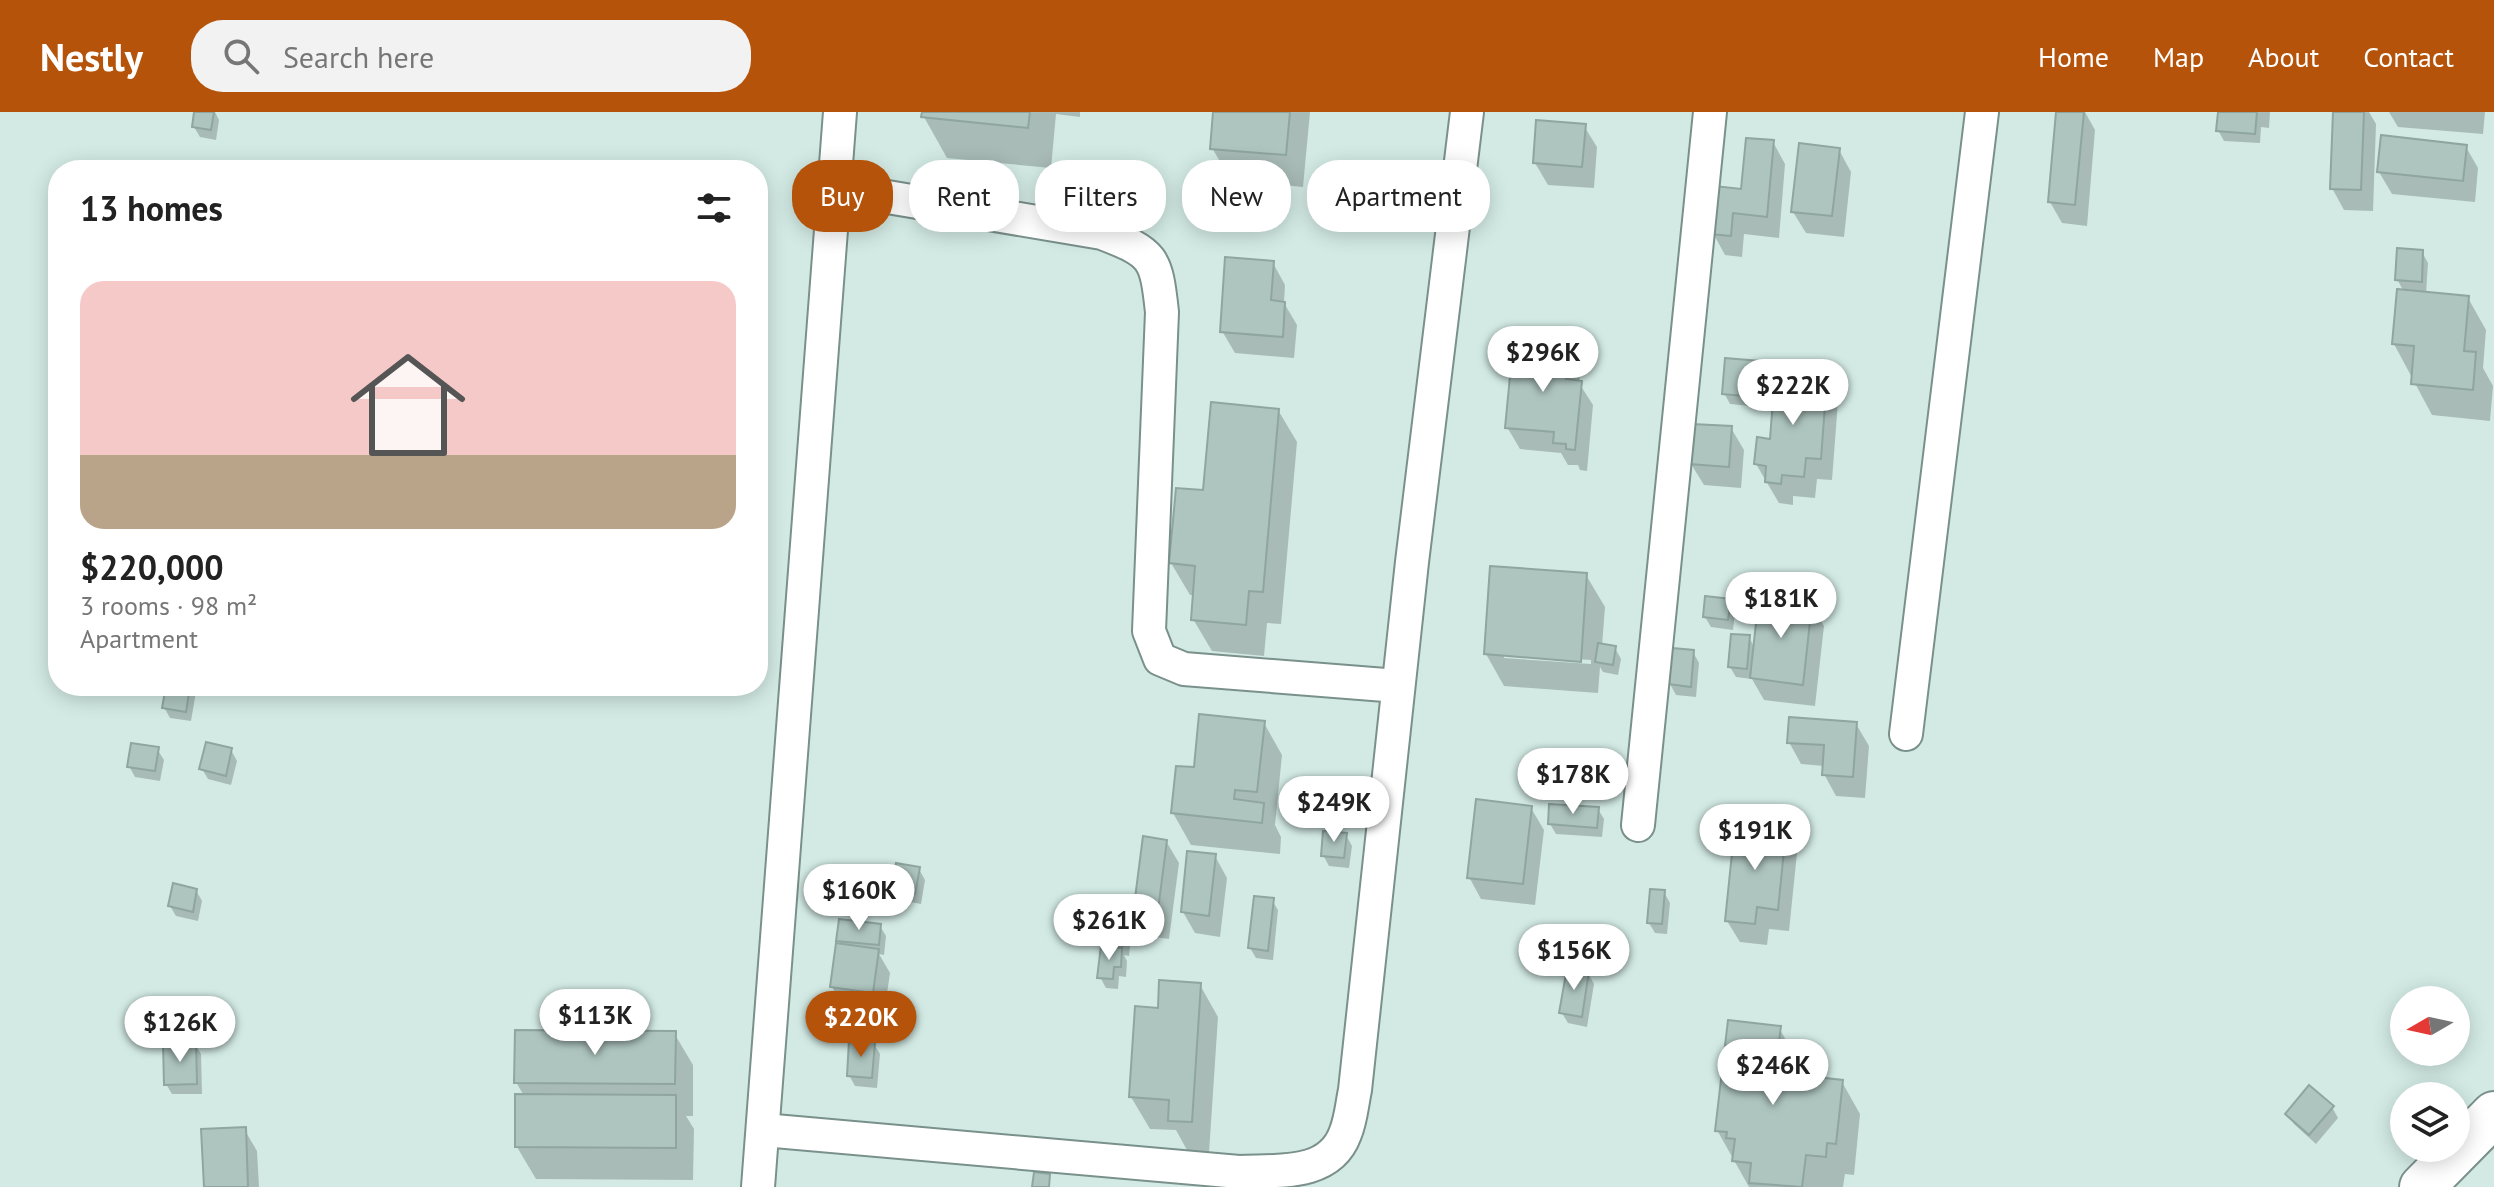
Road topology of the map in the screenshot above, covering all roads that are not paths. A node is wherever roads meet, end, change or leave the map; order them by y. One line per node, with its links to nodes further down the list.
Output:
1 (840, 112): 5 (street)
2 (1467, 112): 8 (street)
3 (1710, 112): 10 (street)
4 (1982, 112): 9 (street)
5 (836, 160)
6 (893, 198): 8 (street)
7 (831, 232): 12 (street)
8 (1398, 686): 12 (street)
9 (1906, 734)
10 (1638, 825)
11 (2494, 1114): 14 (street)
12 (763, 1130): 13 (street)
13 (758, 1187)
14 (2422, 1187)

